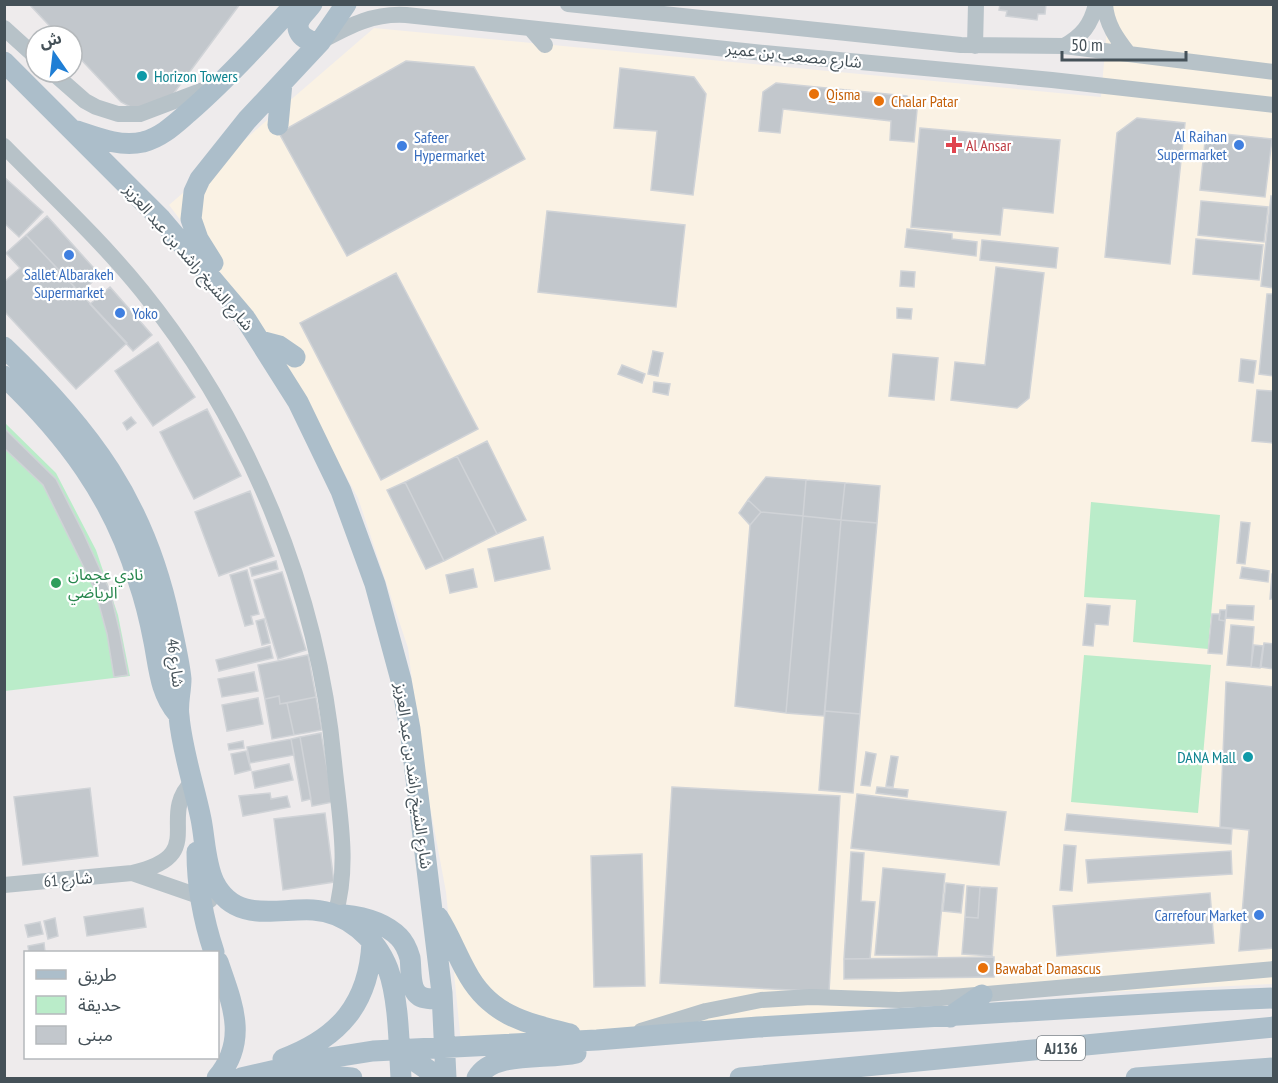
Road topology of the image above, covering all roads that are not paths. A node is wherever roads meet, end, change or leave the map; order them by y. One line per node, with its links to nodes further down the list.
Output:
1 (295, 4): 20 (main road)
2 (312, 4): 12 (main road)
3 (346, 4): 12 (main road)
4 (568, 4): 14 (street, شارع مصعب بن عمير)
5 (968, 4): 14 (street)
6 (976, 4): 14 (street)
7 (1096, 4): 16 (street)
8 (1105, 4): 17 (street)
9 (417, 10): 11 (street, شارع مصعب بن عمير); 12 (street, شارع مصعب بن عمير)
10 (4, 28): 15 (street)
11 (531, 29): 13 (street); 23 (street, شارع مصعب بن عمير)
12 (320, 42): 21 (main road)
13 (545, 45)
14 (968, 45): 16 (street, شارع مصعب بن عمير)
15 (24, 46)
16 (1064, 46): 17 (street, شارع مصعب بن عمير)
17 (1128, 54): 19 (street, شارع مصعب بن عمير)
18 (4, 62): 25 (main road, شارع الشيخ راشد بن عبد العزيز)
19 (1274, 72)
20 (223, 82): 22 (street); 25 (main road)
21 (282, 83): 24 (main road); 27 (main road)
22 (65, 84)
23 (1274, 105)
24 (278, 125)
25 (73, 130): 27 (main road, شارع الشيخ راشد بن عبد العزيز)
26 (4, 146): 40 (street)
27 (245, 318): 28 (main road, شارع الشيخ راشد بن عبد العزيز)
28 (260, 341): 30 (main road); 38 (main road, شارع الشيخ راشد بن عبد العزيز)
29 (4, 347): 32 (main road, شارع 46)
30 (295, 357)
31 (4, 375): 32 (main road, شارع 46)
32 (178, 714): 33 (main road)
33 (193, 781): 34 (main road); 35 (street, شارع 61)
34 (201, 819): 37 (main road); 39 (main road)
35 (132, 873): 36 (street, شارع 61); 37 (street, شارع 61)
36 (4, 885)
37 (199, 896): 39 (street, شارع 61); 42 (main road)
38 (432, 907): 45 (main road, شارع الشيخ راشد بن عبد العزيز); 50 (main road)
39 (241, 908): 40 (main road)
40 (335, 915): 41 (main road); 45 (main road)
41 (372, 942): 52 (main road); 56 (main road)
42 (214, 951)
43 (219, 965): 55 (main road)
44 (1274, 969): 46 (street)
45 (442, 993): 51 (main road, شارع الشيخ راشد بن عبد العزيز)
46 (982, 995): 48 (main road); 50 (street)
47 (1274, 998): 48 (main road)
48 (950, 1017): 50 (main road)
49 (1274, 1027): 62 (main road, AJ136)
50 (605, 1040): 51 (main road); 61 (main road)
51 (444, 1047): 52 (main road); 54 (main road)
52 (399, 1050): 54 (main road); 57 (main road); 60 (main road)
53 (1274, 1068): 63 (main road)
54 (432, 1076)
55 (217, 1078)
56 (228, 1078)
57 (241, 1078)
58 (305, 1078): 59 (main road)
59 (352, 1078)
60 (401, 1078)
61 (477, 1078)
62 (740, 1078)
63 (1136, 1078)

